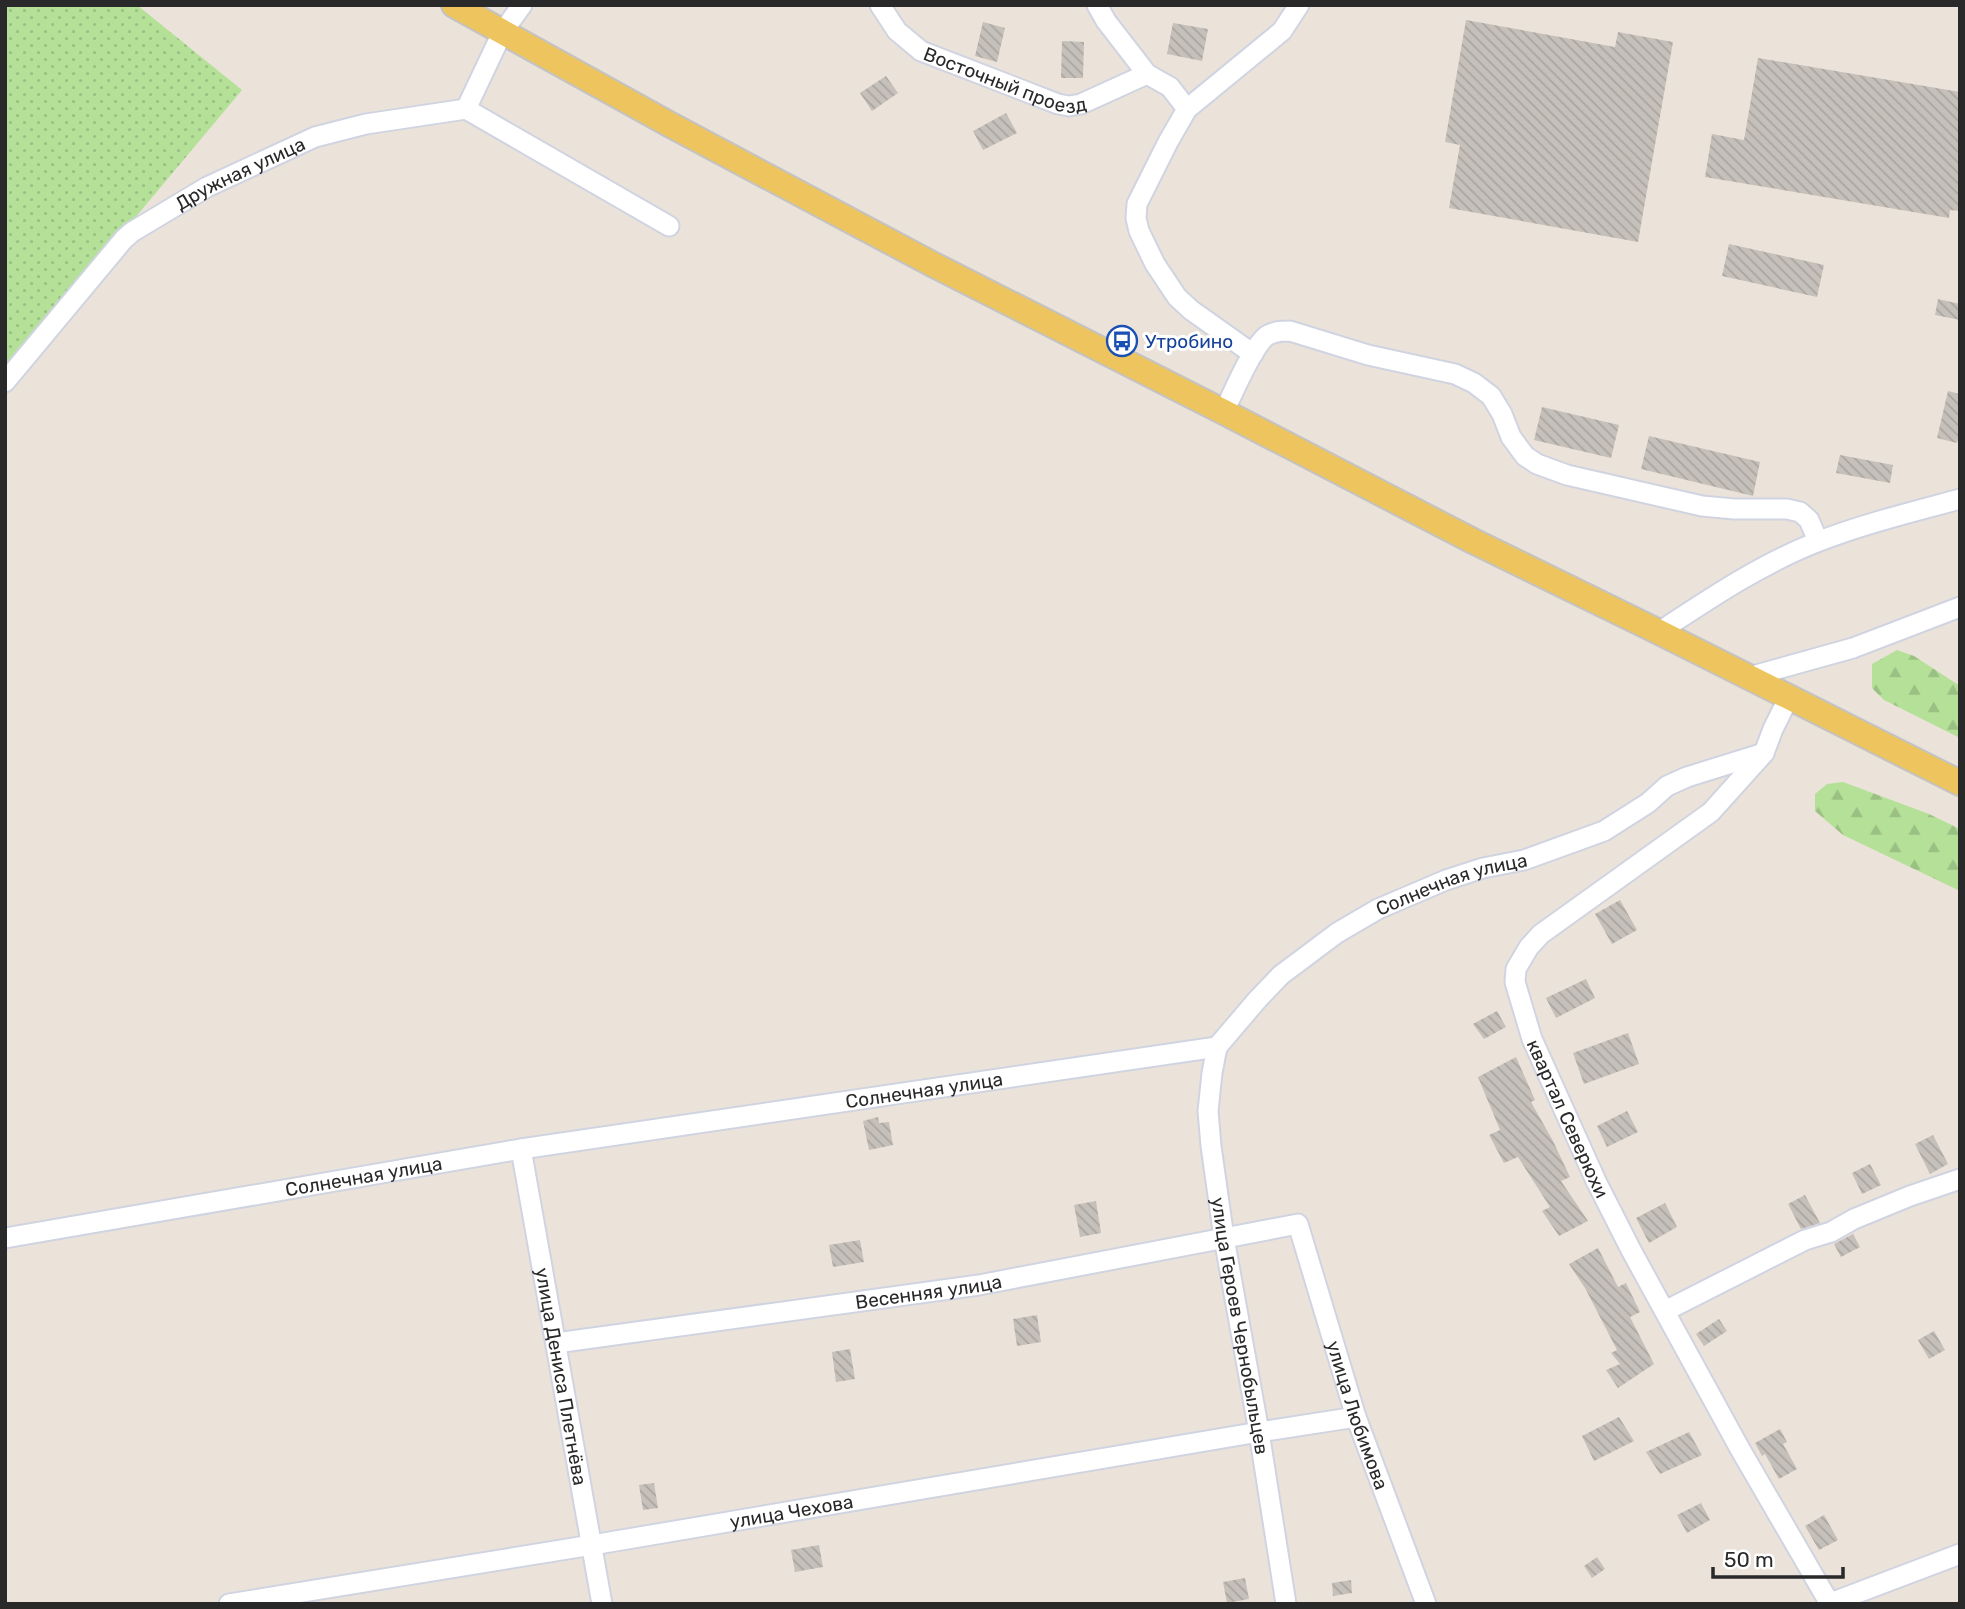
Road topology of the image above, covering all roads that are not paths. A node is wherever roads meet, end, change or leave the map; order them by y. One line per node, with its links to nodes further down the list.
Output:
1 (454, 5): 6 (main road)
2 (522, 5): 6 (street)
3 (880, 5): 7 (street, Восточный проезд)
4 (1097, 5): 7 (street)
5 (1299, 5): 9 (street)
6 (502, 33): 8 (street); 13 (main road)
7 (1147, 74): 9 (street)
8 (466, 109): 10 (street); 12 (street, Дружная улица)
9 (1187, 109): 11 (street)
10 (668, 226)
11 (1253, 355): 13 (street); 15 (street)
12 (5, 382)
13 (1224, 412): 17 (main road)
14 (1960, 499): 15 (street)
15 (1818, 541): 17 (street)
16 (1960, 607): 18 (street)
17 (1659, 632): 18 (main road)
18 (1749, 677): 19 (main road)
19 (1789, 697): 20 (street, квартал Северюхи); 21 (main road)
20 (1763, 753): 22 (street, Солнечная улица); 28 (street, квартал Северюхи)
21 (1960, 783)
22 (1217, 1047): 23 (street, Солнечная улица); 27 (street, улица Героев Чернобыльцев)
23 (521, 1149): 26 (street, Солнечная улица); 29 (street, улица Дениса Плетнёва)
24 (1960, 1179): 28 (street)
25 (1297, 1224): 27 (street, Весенняя улица); 30 (street, улица Любимова)
26 (5, 1238)
27 (1224, 1238): 29 (street, Весенняя улица); 31 (street, улица Героев Чернобыльцев)
28 (1665, 1311): 35 (street, квартал Северюхи)
29 (556, 1343): 32 (street, улица Дениса Плетнёва)
30 (1356, 1417): 31 (street, улица Чехова); 34 (street, улица Любимова)
31 (1259, 1432): 32 (street, улица Чехова); 38 (street, улица Героев Чернобыльцев)
32 (592, 1545): 36 (street, улица Чехова); 37 (street, улица Дениса Плетнёва)
33 (1960, 1554): 35 (street)
34 (1423, 1603)
35 (1829, 1603)
36 (229, 1604)
37 (602, 1604)
38 (1286, 1604)

